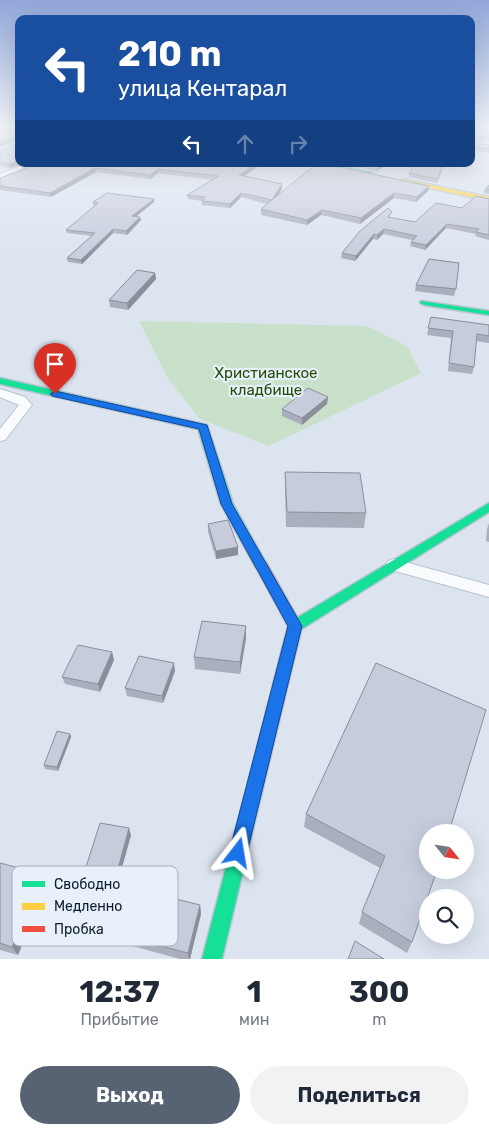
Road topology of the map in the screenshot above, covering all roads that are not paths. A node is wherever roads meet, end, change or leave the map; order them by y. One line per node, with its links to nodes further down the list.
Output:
1 (363, 172): 2 (street)
2 (489, 199)
3 (424, 303): 4 (street)
4 (489, 313)
5 (0, 381): 11 (street)
6 (0, 393): 7 (street)
7 (0, 437)
8 (489, 507): 9 (street)
9 (394, 565): 10 (street); 11 (street)
10 (489, 591)
11 (295, 626): 12 (street)
12 (212, 959)

